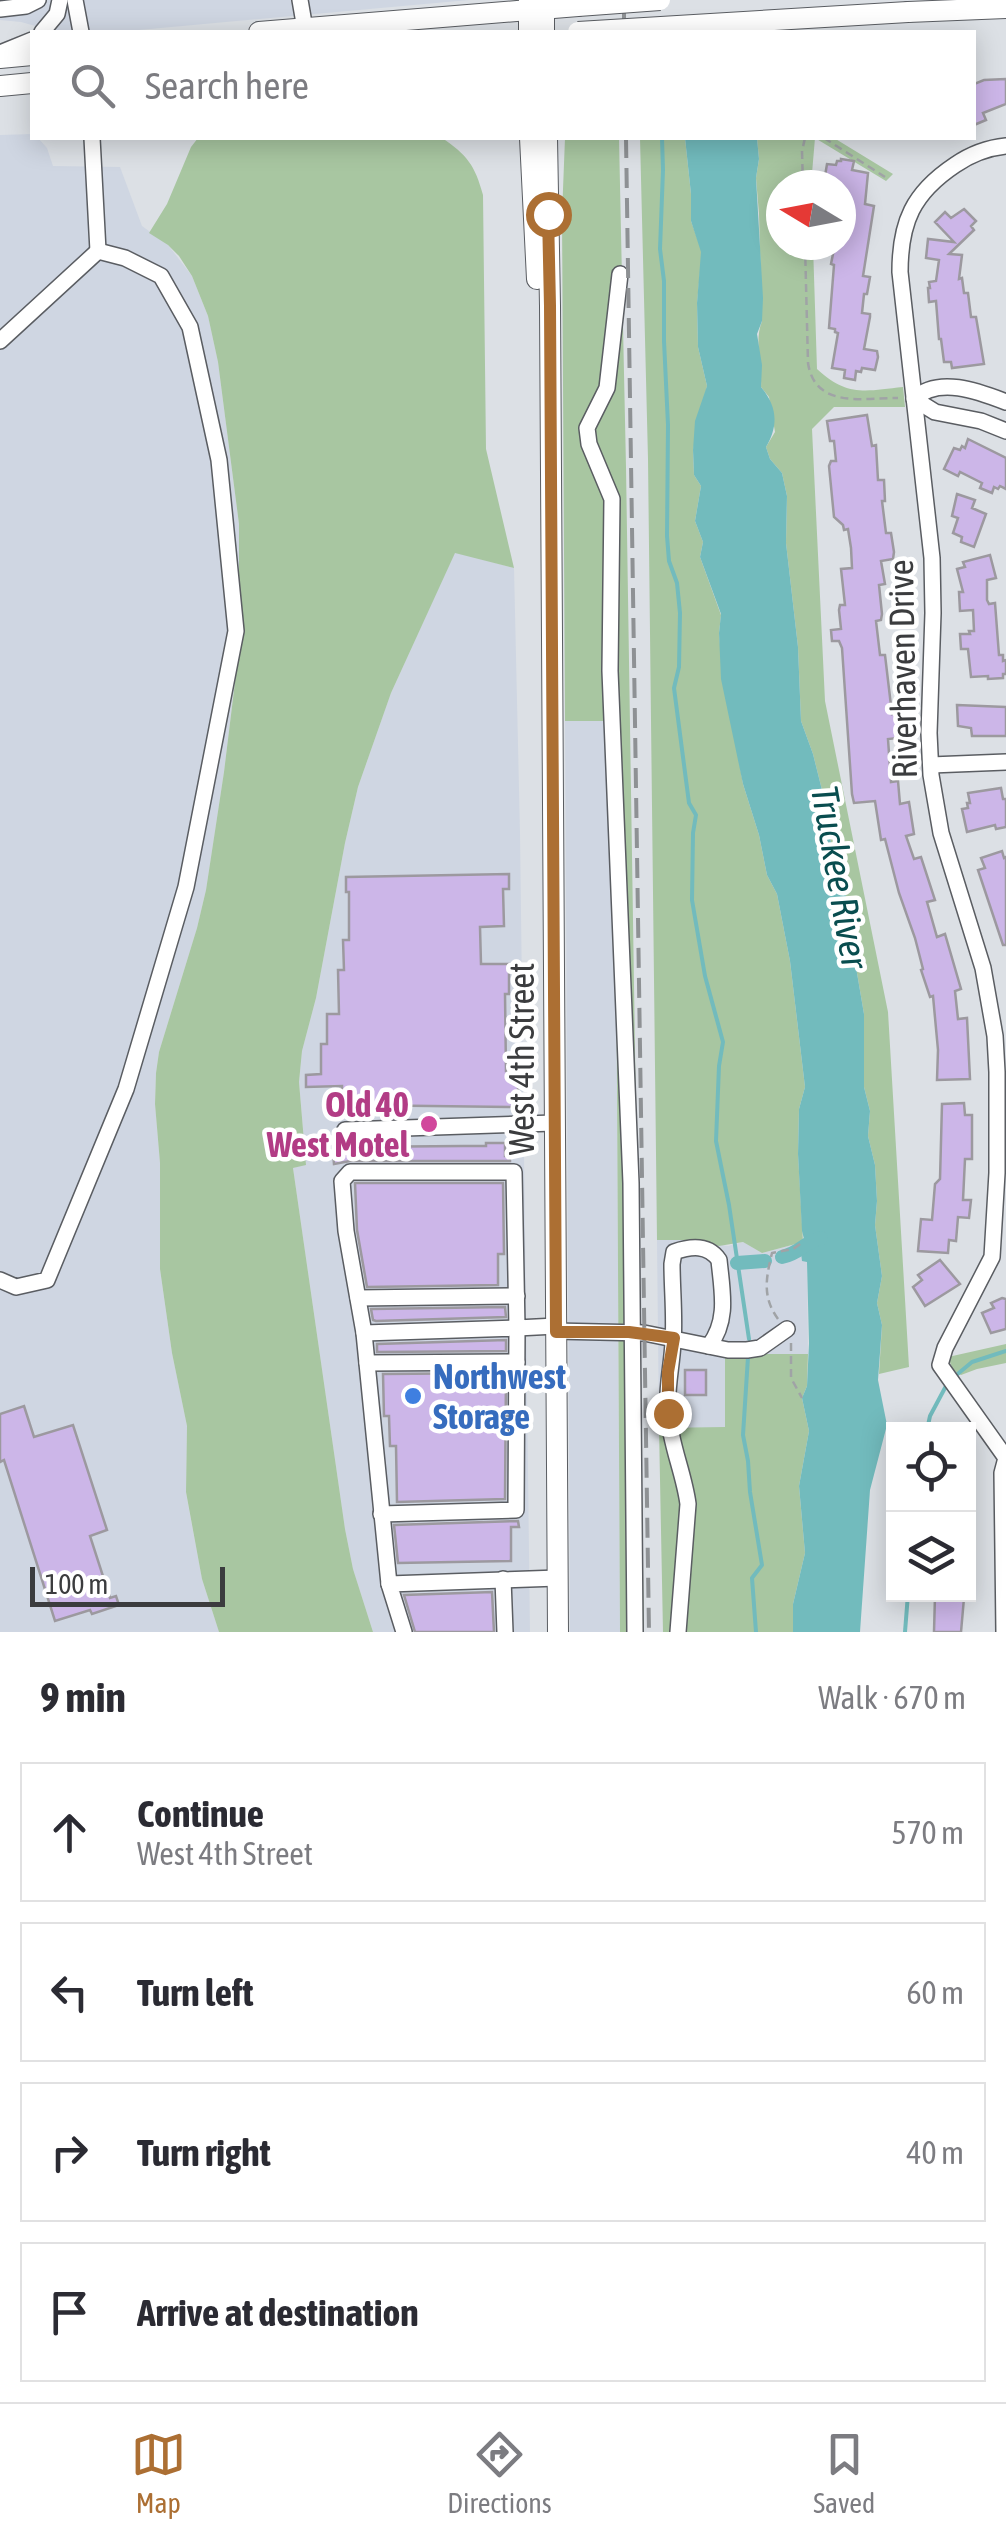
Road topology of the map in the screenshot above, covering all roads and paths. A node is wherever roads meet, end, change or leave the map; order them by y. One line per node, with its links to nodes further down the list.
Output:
1 (38, 0): 10 (street)
2 (60, 0): 13 (street)
3 (75, 0): 14 (street)
4 (300, 0): 12 (street)
5 (660, 0): 6 (main road, bridge)
6 (636, 2): 7 (main road, bridge)
7 (584, 3): 8 (main road)
8 (536, 4): 12 (main road); 16 (main road); 17 (main road)
9 (1006, 8): 11 (main road, bridge)
10 (0, 9)
11 (646, 27): 18 (main road, bridge); 19 (main road, bridge)
12 (304, 29): 15 (main road)
13 (44, 30)
14 (81, 30)
15 (289, 30)
16 (530, 30)
17 (543, 30)
18 (605, 30)
19 (632, 30)
20 (30, 41): 22 (street)
21 (30, 55): 22 (main road)
22 (0, 56)
23 (30, 84): 24 (main road)
24 (0, 86)
25 (92, 140): 33 (street)
26 (530, 140): 40 (main road, West 4th Street)
27 (550, 140): 40 (main road, West 4th Street)
28 (805, 140): 31 (path)
29 (827, 140): 32 (path)
30 (1006, 146): 37 (street, Riverhaven Drive)
31 (804, 170)
32 (886, 177)
33 (98, 251): 36 (street); 47 (street)
34 (805, 260): 37 (path)
35 (620, 274): 54 (street)
36 (0, 341)
37 (914, 398): 38 (street); 39 (street); 42 (street, Riverhaven Drive)
38 (1006, 402)
39 (1006, 431)
40 (550, 486): 44 (main road, West 4th Street)
41 (1006, 762): 42 (street)
42 (930, 765): 43 (street, Riverhaven Drive)
43 (1002, 1122): 60 (street, Riverhaven Drive)
44 (554, 1123): 45 (street); 51 (main road, West 4th Street)
45 (344, 1130)
46 (804, 1242): 52 (path)
47 (0, 1280)
48 (517, 1296): 49 (street); 49 (street); 50 (street)
49 (358, 1298): 53 (street)
50 (518, 1328): 51 (street); 53 (street); 57 (street)
51 (556, 1329): 54 (street); 62 (main road, West 4th Street)
52 (787, 1330): 56 (street); 59 (path)
53 (364, 1332): 58 (street)
54 (632, 1333): 55 (street); 68 (street)
55 (674, 1338): 56 (street); 56 (street); 69 (street)
56 (710, 1346)
57 (517, 1362): 58 (street); 61 (street)
58 (367, 1363): 61 (street)
59 (802, 1398)
60 (1006, 1458): 70 (street)
61 (382, 1514): 64 (street)
62 (558, 1578): 63 (street); 67 (main road, West 4th Street)
63 (503, 1579): 64 (street); 66 (street)
64 (389, 1584): 65 (street)
65 (404, 1632)
66 (504, 1632)
67 (558, 1632)
68 (635, 1632)
69 (678, 1632)
70 (1004, 1632)

